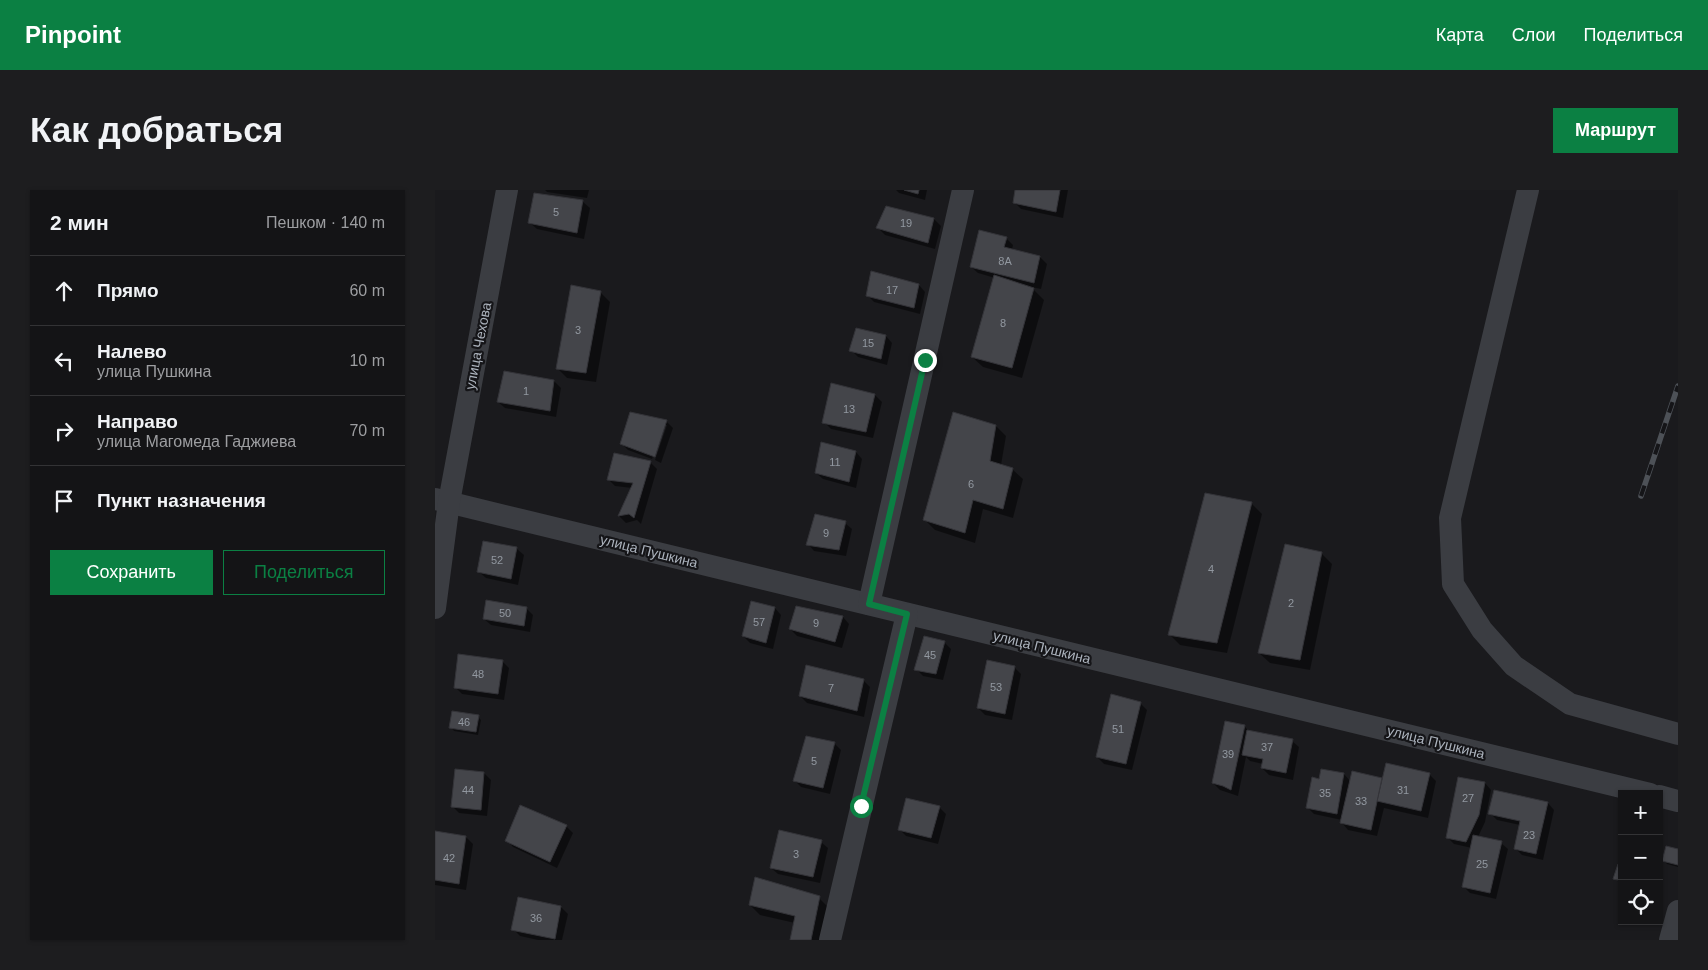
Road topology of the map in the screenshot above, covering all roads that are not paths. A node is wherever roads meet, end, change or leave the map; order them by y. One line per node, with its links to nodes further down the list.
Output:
1 (507, 190): 4 (street, улица Чехова)
2 (963, 190): 5 (street)
3 (1528, 190): 8 (street)
4 (442, 500): 5 (street, улица Пушкина); 6 (street, улица Чехова)
5 (869, 604): 7 (street, улица Пушкина)
6 (435, 608)
7 (907, 614): 9 (street, улица Пушкина); 13 (street)
8 (1678, 734)
9 (1633, 790)
10 (1663, 797): 11 (street)
11 (1678, 800)
12 (1678, 911): 14 (street)
13 (829, 940)
14 (1670, 940)

